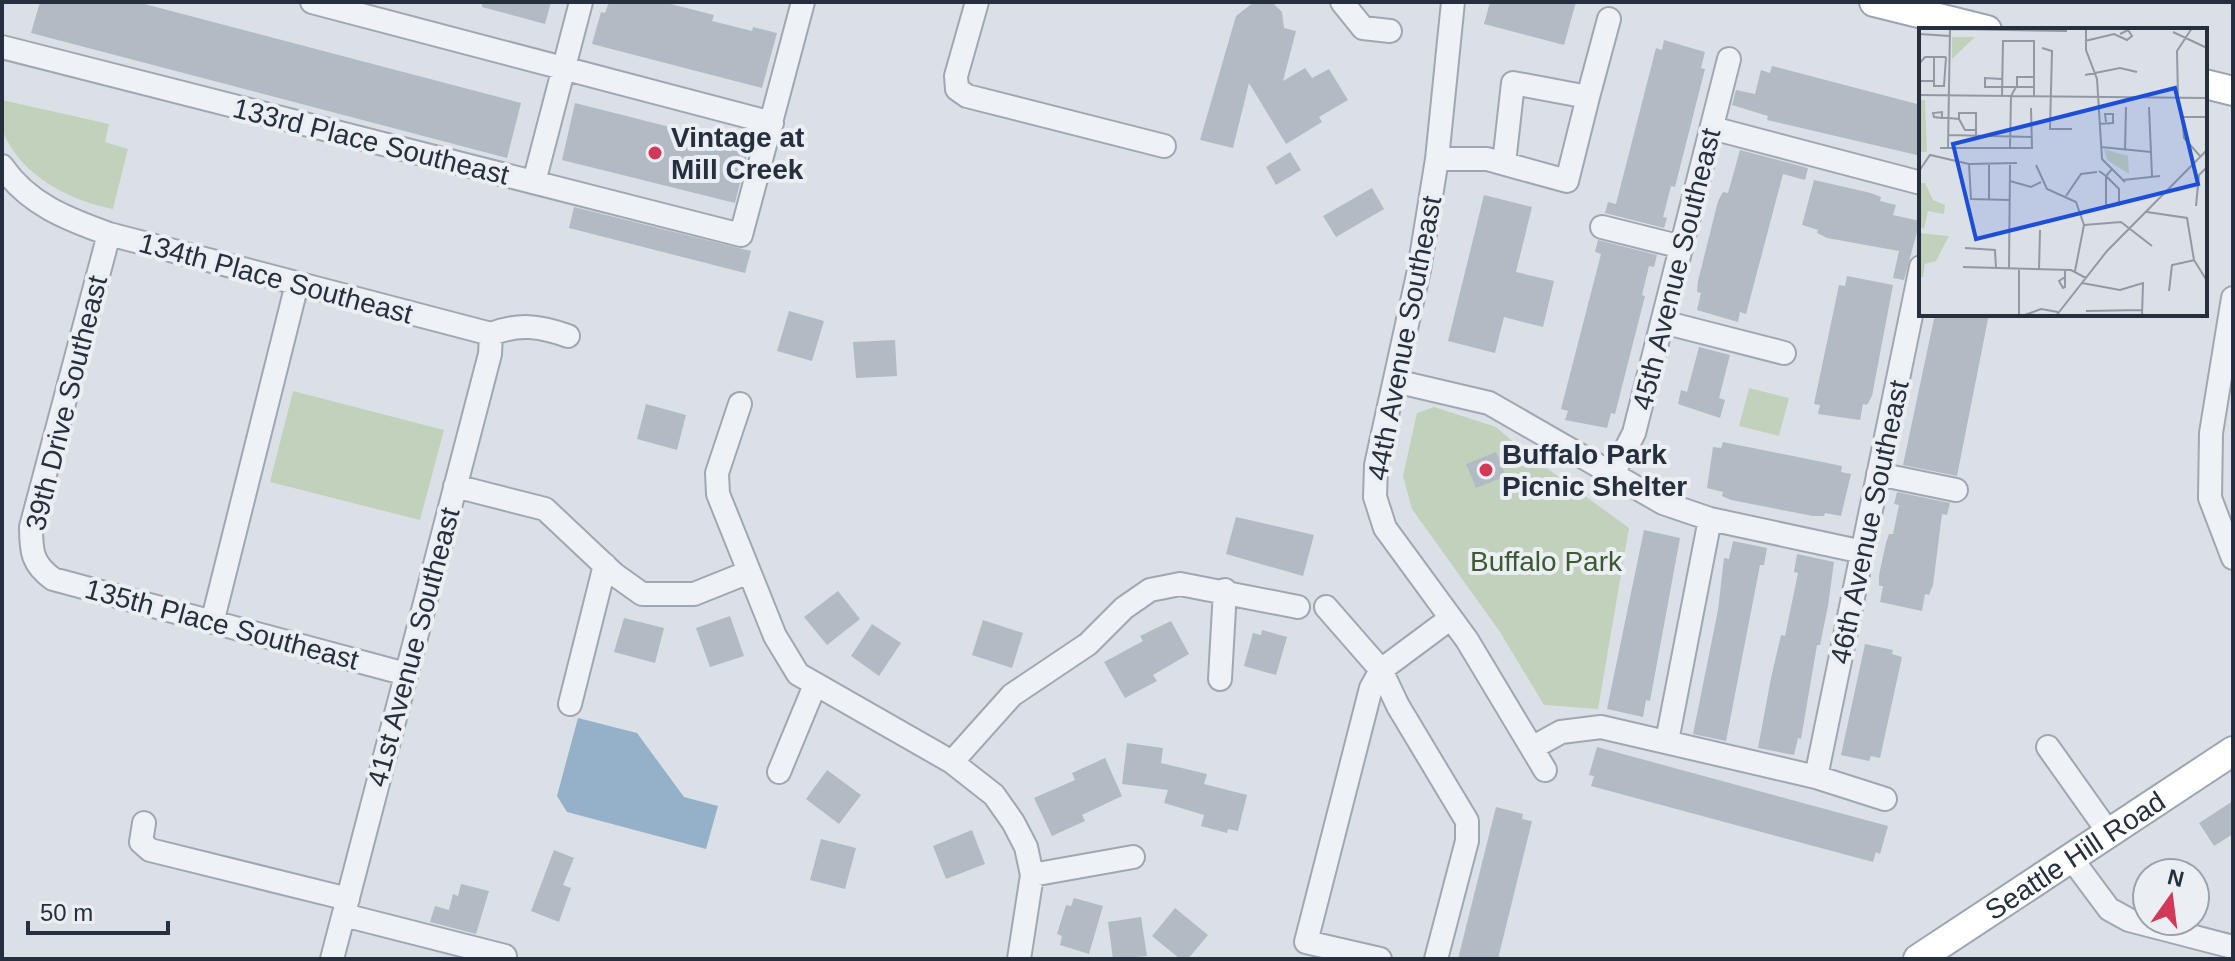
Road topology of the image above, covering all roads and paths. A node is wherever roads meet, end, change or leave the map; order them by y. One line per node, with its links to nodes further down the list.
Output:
1 (312, 2): 13 (street)
2 (581, 2): 13 (street)
3 (803, 2): 17 (street)
4 (977, 2): 19 (street)
5 (1342, 2): 10 (street)
6 (1453, 2): 20 (street, 44th Avenue Southeast)
7 (1874, 2): 9 (main road)
8 (1609, 19): 16 (street)
9 (1979, 28)
10 (1390, 31)
11 (2, 47): 23 (street, 133rd Place Southeast)
12 (1729, 59): 18 (street, 45th Avenue Southeast)
13 (564, 68): 17 (street); 23 (street)
14 (2207, 84): 15 (main road)
15 (2233, 91)
16 (1588, 97): 21 (street); 21 (street)
17 (772, 123): 23 (street, 133rd Place Southeast)
18 (1712, 128): 24 (street); 27 (street, 45th Avenue Southeast)
19 (1164, 146)
20 (1437, 159): 21 (street); 35 (street, 44th Avenue Southeast)
21 (1504, 163)
22 (2, 166): 26 (street, 134th Place Southeast)
23 (534, 182)
24 (1919, 182)
25 (1602, 227): 27 (street)
26 (109, 234): 29 (street, 134th Place Southeast); 45 (street, 39th Drive Southeast)
27 (1682, 247): 31 (street, 45th Avenue Southeast)
28 (1919, 277): 38 (street, 46th Avenue Southeast)
29 (297, 284): 32 (street, 134th Place Southeast); 51 (street)
30 (2233, 298): 43 (street)
31 (1663, 322): 34 (street); 37 (street, 45th Avenue Southeast)
32 (491, 334): 33 (street, 134th Place Southeast); 39 (street, 41st Avenue Southeast)
33 (568, 336)
34 (1784, 353)
35 (1395, 381): 37 (street); 50 (street, 44th Avenue Southeast)
36 (740, 404): 46 (street)
37 (1613, 474): 41 (street)
38 (1878, 474): 40 (street); 42 (street, 46th Avenue Southeast)
39 (455, 486): 44 (street); 53 (street, 41st Avenue Southeast)
40 (1956, 490)
41 (1710, 519): 42 (street); 57 (street)
42 (1863, 552): 64 (street, 46th Avenue Southeast)
43 (2233, 558)
44 (605, 565): 46 (street); 56 (street)
45 (40, 570): 51 (street, 135th Place Southeast)
46 (749, 572): 55 (street)
47 (1225, 590): 48 (street); 54 (street); 61 (street)
48 (1298, 607)
49 (1326, 607): 52 (street)
50 (1451, 618): 52 (street); 59 (street, 44th Avenue Southeast)
51 (213, 619): 53 (street, 135th Place Southeast)
52 (1381, 670): 76 (street); 77 (street)
53 (406, 674): 71 (street, 41st Avenue Southeast)
54 (1220, 679)
55 (815, 685): 61 (street); 63 (street)
56 (570, 704)
57 (1667, 741): 59 (street); 64 (street)
58 (2048, 747): 67 (street)
59 (1532, 748): 62 (street, 44th Avenue Southeast)
60 (2233, 751): 67 (main road, Seattle Hill Road)
61 (952, 762): 70 (street)
62 (1545, 770)
63 (779, 772)
64 (1816, 777): 65 (street)
65 (1885, 799)
66 (144, 823): 71 (street)
67 (2109, 833): 69 (main road, Seattle Hill Road)
68 (1133, 857): 70 (street)
69 (2071, 858): 72 (street); 78 (main road, Seattle Hill Road)
70 (1032, 875): 75 (street)
71 (346, 907): 73 (street); 74 (street, 41st Avenue Southeast)
72 (2233, 947)
73 (505, 956)
74 (332, 959)
75 (1019, 959)
76 (1380, 959)
77 (1436, 959)
78 (1918, 959)

